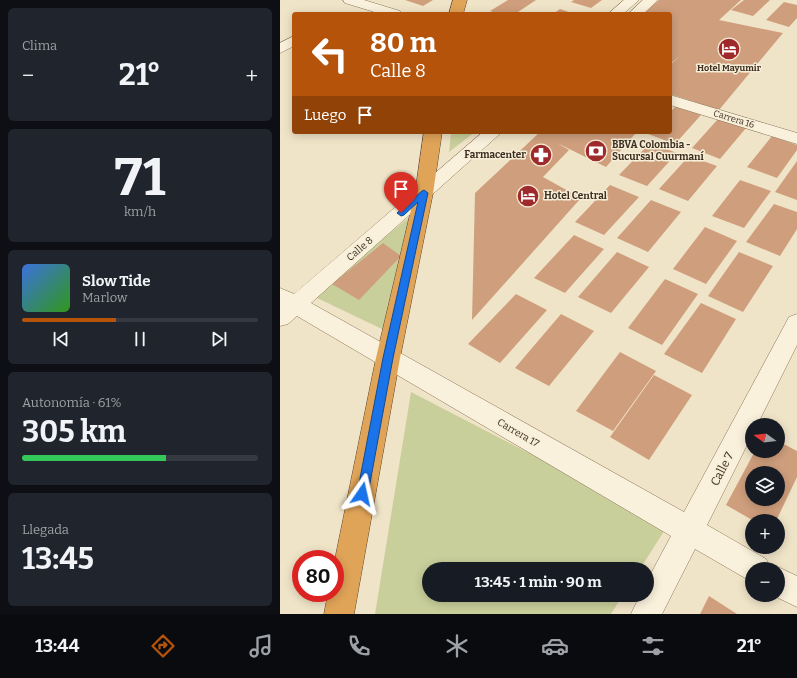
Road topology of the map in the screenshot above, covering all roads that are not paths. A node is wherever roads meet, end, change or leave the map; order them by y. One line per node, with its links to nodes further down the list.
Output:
1 (460, 0): 6 (highway)
2 (632, 0): 7 (street)
3 (651, 0): 8 (street)
4 (354, 3): 5 (street)
5 (388, 12)
6 (457, 12)
7 (617, 12)
8 (637, 12)
9 (292, 41): 10 (street)
10 (280, 49)
11 (672, 101): 14 (street, Carrera 16)
12 (433, 134): 15 (highway)
13 (491, 134): 15 (street, Calle 8)
14 (797, 139)
15 (424, 193): 16 (street, Calle 8); 18 (highway)
16 (285, 307): 18 (street, Carrera 17)
17 (797, 323): 19 (street, Calle 7)
18 (388, 358): 19 (street, Carrera 17); 23 (highway)
19 (690, 531): 20 (street, Carrera 17); 24 (street, Calle 7)
20 (745, 563)
21 (785, 586): 22 (street)
22 (797, 592)
23 (339, 614)
24 (646, 614)

